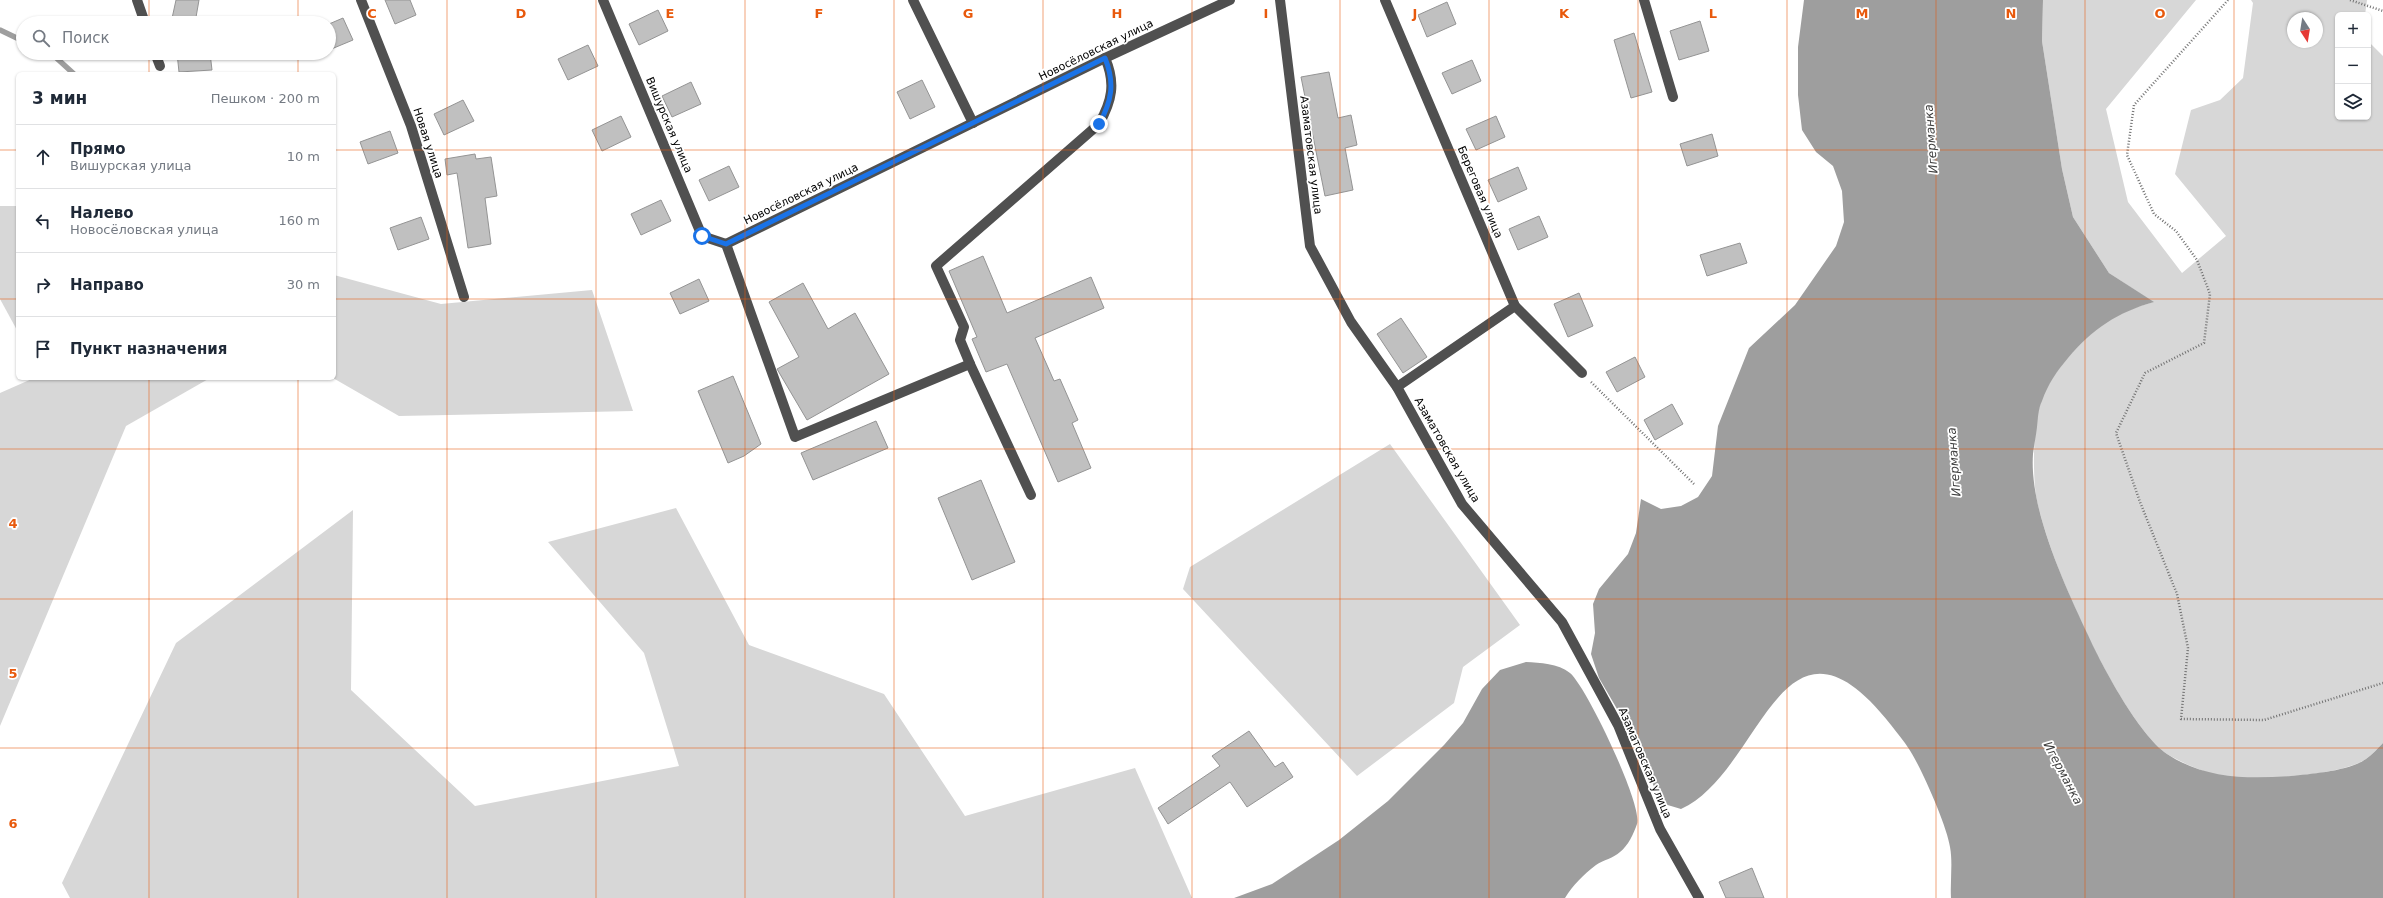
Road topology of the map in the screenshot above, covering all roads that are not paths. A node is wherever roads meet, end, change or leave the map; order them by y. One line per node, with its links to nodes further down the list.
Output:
1 (137, 0): 9 (street)
2 (361, 0): 16 (street, Новая улица)
3 (603, 0): 15 (street, Вишурская улица)
4 (913, 0): 14 (street)
5 (1230, 0): 10 (street, Новосёловская улица)
6 (1280, 0): 20 (street, Азаматовская улица)
7 (1385, 0): 17 (street, Береговая улица)
8 (1644, 0): 13 (street)
9 (143, 16)
10 (1105, 58): 14 (street, Новосёловская улица); 18 (street)
11 (158, 60): 12 (street)
12 (160, 66)
13 (1673, 97)
14 (973, 123): 15 (street, Новосёловская улица)
15 (726, 244): 18 (street)
16 (464, 297)
17 (1515, 306): 19 (street, Береговая улица); 20 (street)
18 (970, 364): 21 (street)
19 (1582, 373)
20 (1397, 387): 22 (street, Азаматовская улица)
21 (1031, 495)
22 (1699, 898)

